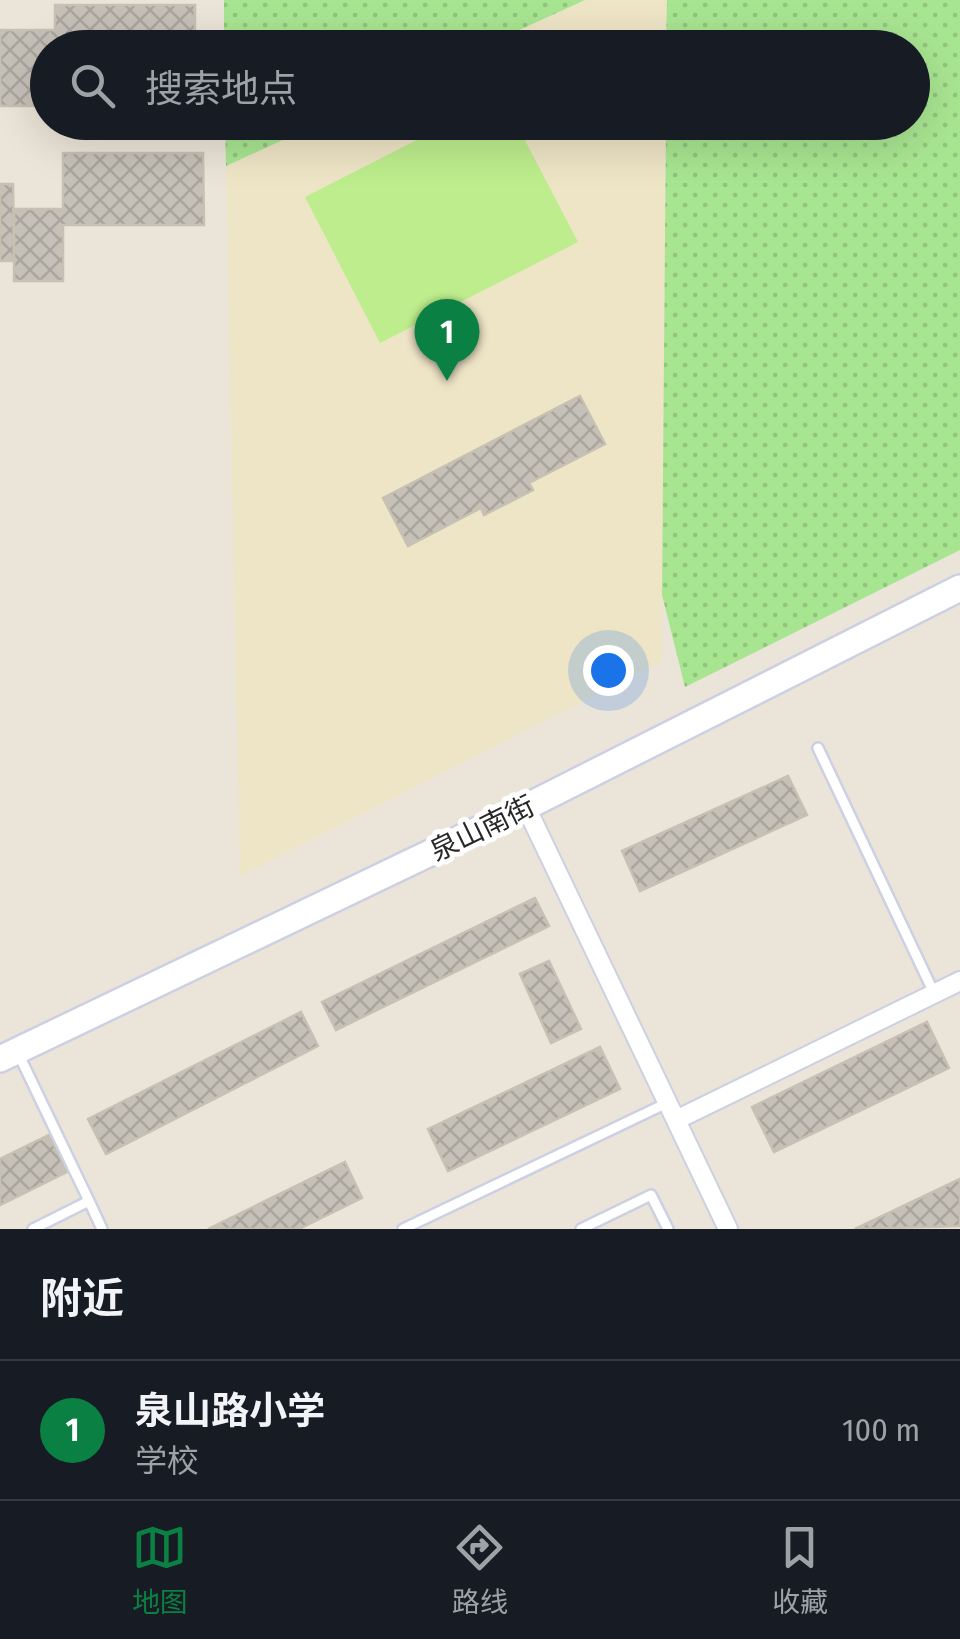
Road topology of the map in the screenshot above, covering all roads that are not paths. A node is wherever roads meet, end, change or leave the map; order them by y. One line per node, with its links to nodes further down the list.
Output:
1 (960, 588): 3 (street, 泉山南街)
2 (818, 748): 5 (lane)
3 (526, 807): 6 (street, 泉山南街); 7 (street)
4 (960, 981): 5 (street)
5 (934, 994): 8 (street)
6 (8, 1055): 9 (lane)
7 (667, 1102): 8 (street); 12 (lane)
8 (676, 1120): 15 (street)
9 (88, 1200): 10 (lane); 11 (lane)
10 (34, 1229)
11 (102, 1229)
12 (403, 1229)
13 (581, 1229): 14 (lane)
14 (668, 1229)
15 (728, 1229)

